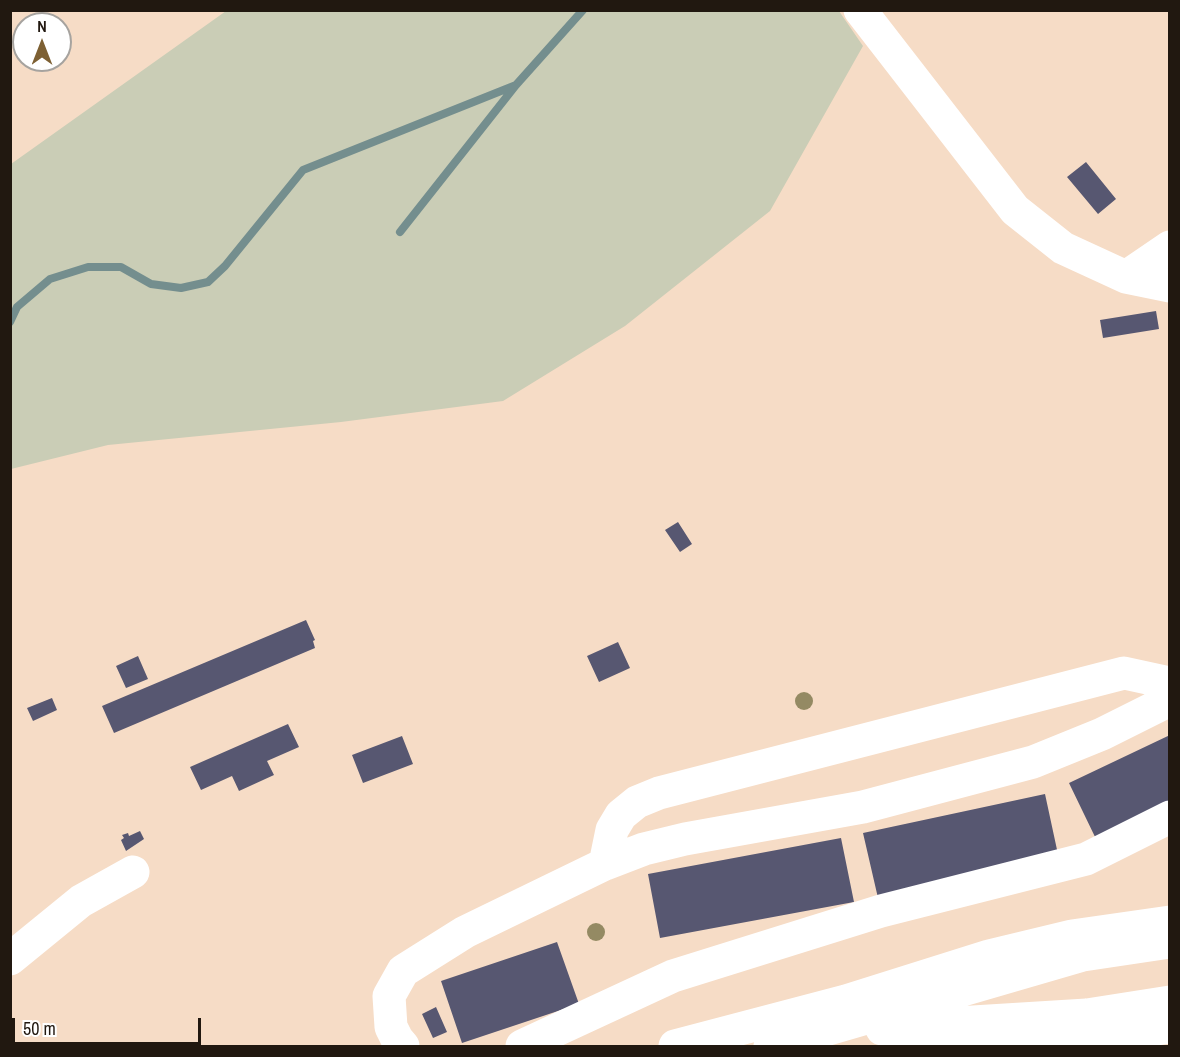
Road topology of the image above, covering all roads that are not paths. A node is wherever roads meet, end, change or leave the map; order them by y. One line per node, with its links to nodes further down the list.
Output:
1 (860, 10): 3 (main road)
2 (1170, 247): 3 (main road)
3 (1126, 277): 4 (main road)
4 (1170, 286)
5 (1170, 683): 8 (main road)
6 (1170, 700): 8 (main road)
7 (1170, 817): 16 (main road)
8 (605, 864): 15 (main road)
9 (133, 872): 12 (main road)
10 (1170, 922): 17 (main road)
11 (1170, 942): 18 (main road)
12 (10, 959)
13 (1170, 1002): 18 (main road)
14 (1170, 1027): 19 (main road)
15 (403, 1047)
16 (522, 1047)
17 (675, 1047)
18 (771, 1047)
19 (901, 1047)

